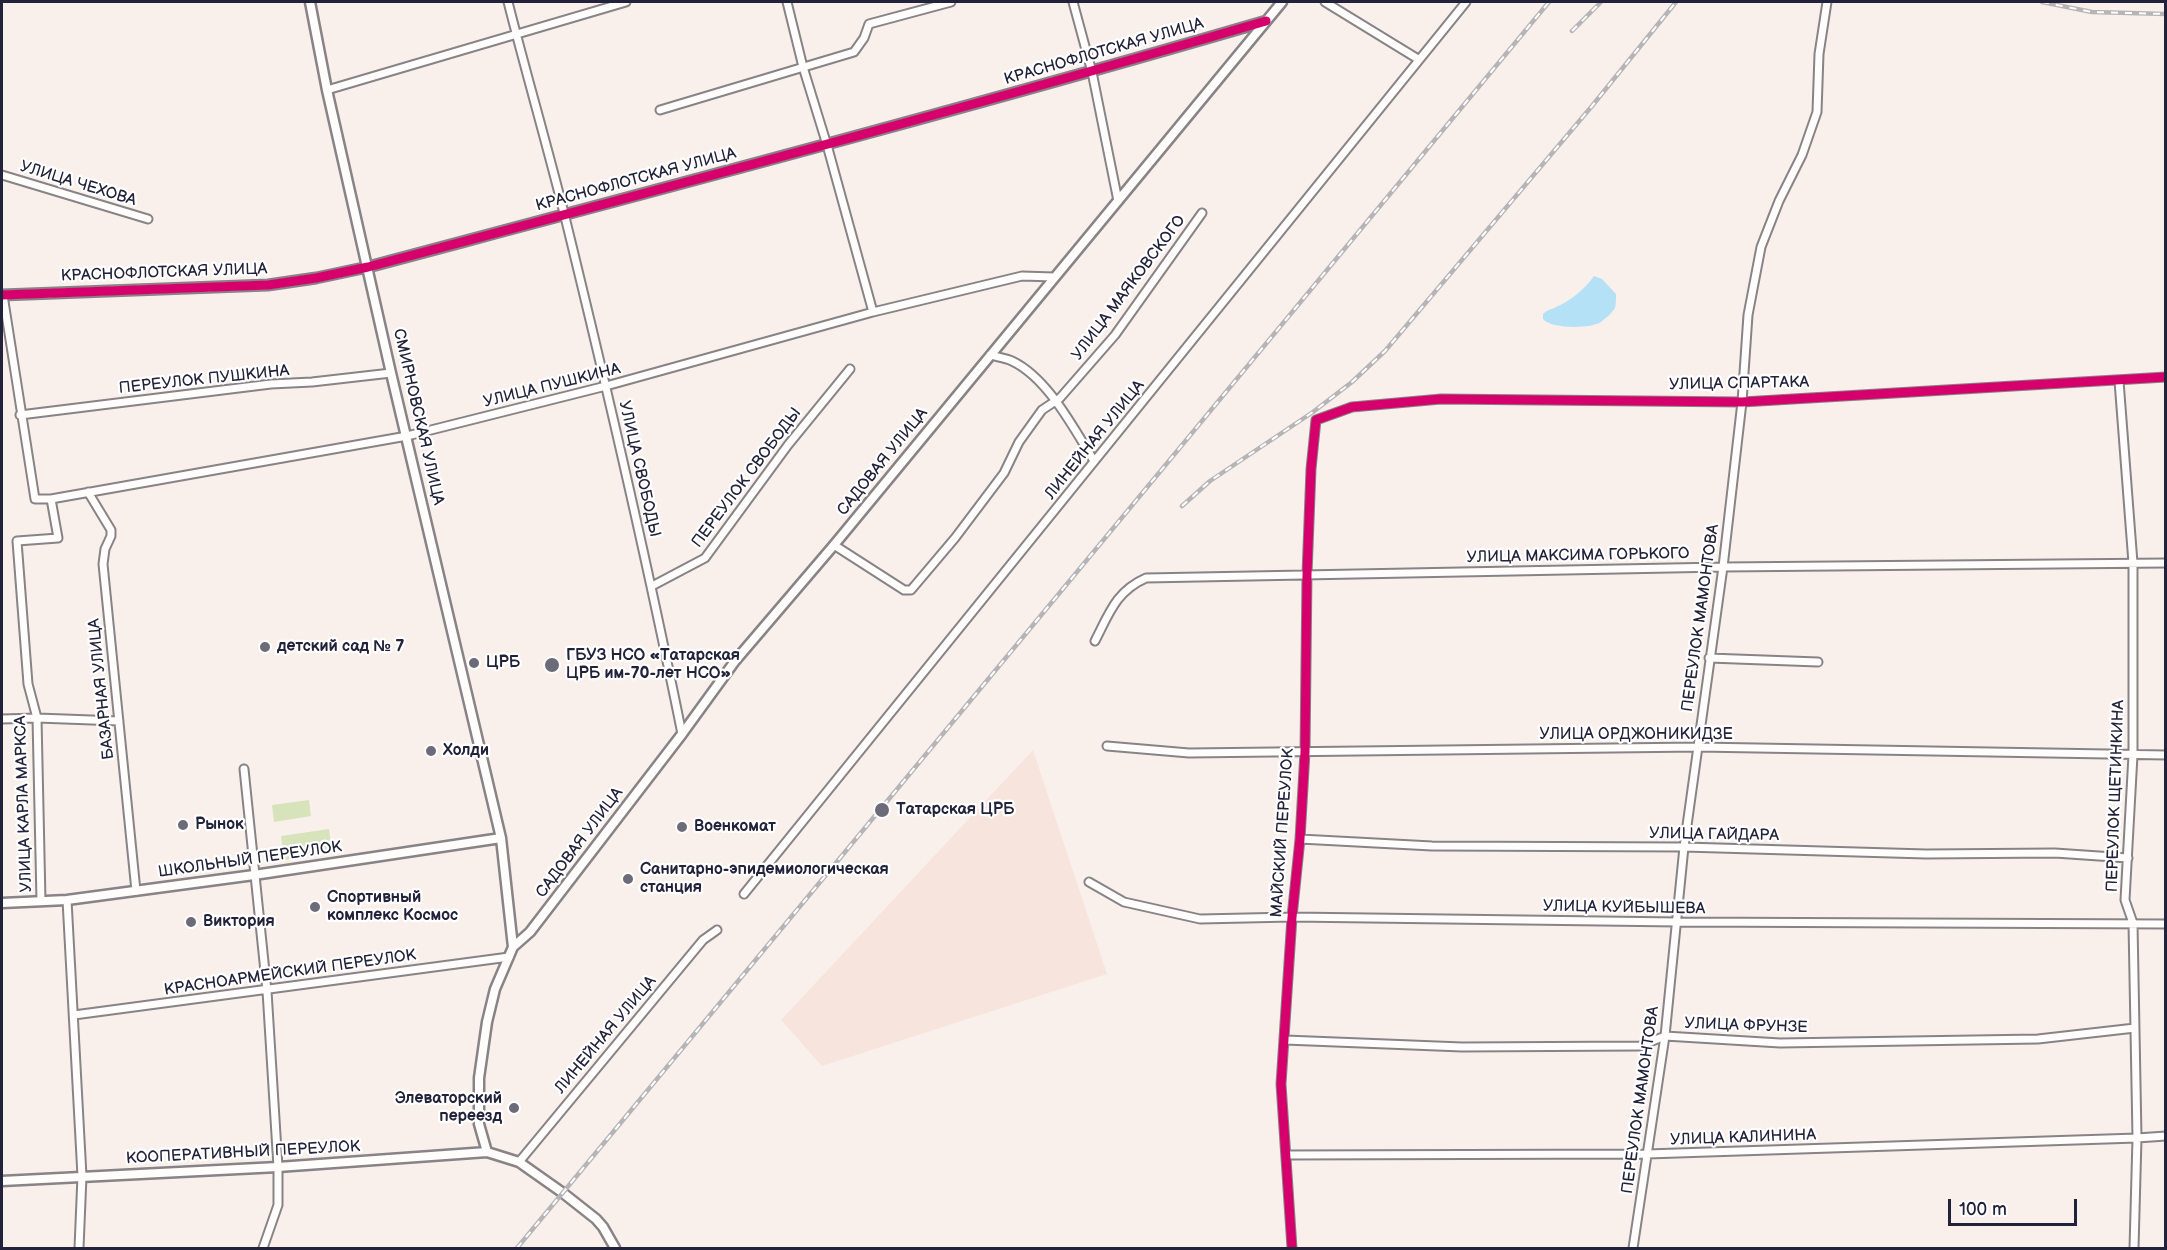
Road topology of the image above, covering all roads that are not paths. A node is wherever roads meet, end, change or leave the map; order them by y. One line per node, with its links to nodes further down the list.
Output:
1 (310, 2): 16 (street, СМИРНОВСКАЯ УЛИЦА)
2 (508, 2): 12 (street, УЛИЦА СВОБОДЫ)
3 (626, 2): 12 (street)
4 (787, 2): 14 (street)
5 (951, 2): 14 (street)
6 (1074, 2): 15 (street)
7 (1282, 2): 11 (street, САДОВАЯ УЛИЦА)
8 (1325, 2): 13 (street)
9 (1466, 2): 13 (street, ЛИНЕЙНАЯ УЛИЦА)
10 (1827, 2): 35 (street, ПЕРЕУЛОК МАМОНТОВА)
11 (1266, 21): 15 (street, КРАСНОФЛОТСКАЯ УЛИЦА); 20 (street, САДОВАЯ УЛИЦА)
12 (516, 35): 16 (street); 22 (street, УЛИЦА СВОБОДЫ)
13 (1418, 59): 39 (street, ЛИНЕЙНАЯ УЛИЦА)
14 (803, 68): 17 (street); 18 (street)
15 (1092, 72): 18 (street, КРАСНОФЛОТСКАЯ УЛИЦА); 20 (street)
16 (327, 90): 24 (street, СМИРНОВСКАЯ УЛИЦА)
17 (660, 110)
18 (827, 145): 22 (street, КРАСНОФЛОТСКАЯ УЛИЦА); 27 (street)
19 (2, 176): 23 (street, УЛИЦА ЧЕХОВА)
20 (1118, 201): 25 (street, САДОВАЯ УЛИЦА)
21 (1202, 213): 34 (street, УЛИЦА МАЯКОВСКОГО)
22 (564, 215): 24 (street, КРАСНОФЛОТСКАЯ УЛИЦА); 33 (street, УЛИЦА СВОБОДЫ)
23 (147, 219)
24 (368, 267): 26 (street, КРАСНОФЛОТСКАЯ УЛИЦА); 30 (street, СМИРНОВСКАЯ УЛИЦА)
25 (1054, 277): 27 (street, УЛИЦА ПУШКИНА); 28 (street, САДОВАЯ УЛИЦА)
26 (2, 295): 36 (street)
27 (873, 312): 33 (street, УЛИЦА ПУШКИНА)
28 (990, 355): 34 (street); 42 (street, САДОВАЯ УЛИЦА)
29 (850, 369): 47 (street, ПЕРЕУЛОК СВОБОДЫ)
30 (391, 373): 36 (street, ПЕРЕУЛОК ПУШКИНА); 38 (street, СМИРНОВСКАЯ УЛИЦА)
31 (2166, 377): 32 (street, УЛИЦА СПАРТАКА)
32 (2119, 381): 35 (street, УЛИЦА СПАРТАКА); 43 (street, ПЕРЕУЛОК ЩЕТИНКИНА)
33 (606, 386): 38 (street, УЛИЦА ПУШКИНА); 47 (street, УЛИЦА СВОБОДЫ)
34 (1055, 401): 39 (street); 42 (street, УЛИЦА МАЯКОВСКОГО)
35 (1742, 402): 37 (street, УЛИЦА СПАРТАКА); 45 (street, ПЕРЕУЛОК МАМОНТОВА)
36 (20, 415): 41 (street)
37 (1316, 420): 46 (street, МАЙСКИЙ ПЕРЕУЛОК)
38 (407, 436): 40 (street, УЛИЦА ПУШКИНА); 61 (street, СМИРНОВСКАЯ УЛИЦА)
39 (1094, 461): 68 (street, ЛИНЕЙНАЯ УЛИЦА)
40 (88, 492): 41 (street, УЛИЦА ПУШКИНА); 53 (street, БАЗАРНАЯ УЛИЦА)
41 (51, 499): 51 (street, УЛИЦА КАРЛА МАРКСА)
42 (834, 545): 54 (street, САДОВАЯ УЛИЦА)
43 (2133, 563): 44 (street, УЛИЦА МАКСИМА ГОРЬКОГО); 45 (street, УЛИЦА МАКСИМА ГОРЬКОГО); 58 (street, ПЕРЕУЛОК ЩЕТИНКИНА)
44 (2166, 563)
45 (1723, 567): 46 (street, УЛИЦА МАКСИМА ГОРЬКОГО); 49 (street, ПЕРЕУЛОК МАМОНТОВА)
46 (1306, 574): 48 (street, УЛИЦА МАКСИМА ГОРЬКОГО); 57 (street, МАЙСКИЙ ПЕРЕУЛОК)
47 (652, 586): 54 (street, УЛИЦА СВОБОДЫ)
48 (1095, 641)
49 (1709, 658): 50 (street); 56 (street, ПЕРЕУЛОК МАМОНТОВА)
50 (1818, 662)
51 (37, 718): 52 (street); 53 (street); 70 (street, УЛИЦА КАРЛА МАРКСА)
52 (2, 719)
53 (119, 721): 67 (street, БАЗАРНАЯ УЛИЦА)
54 (682, 734): 77 (street, САДОВАЯ УЛИЦА)
55 (1107, 746): 57 (street, УЛИЦА ОРДЖОНИКИДЗЕ)
56 (1698, 747): 57 (street, УЛИЦА ОРДЖОНИКИДЗЕ); 58 (street, УЛИЦА ОРДЖОНИКИДЗЕ); 63 (street, ПЕРЕУЛОК МАМОНТОВА)
57 (1305, 752): 62 (street, МАЙСКИЙ ПЕРЕУЛОК)
58 (2133, 755): 59 (street, УЛИЦА ОРДЖОНИКИДЗЕ); 64 (street, ПЕРЕУЛОК ЩЕТИНКИНА)
59 (2166, 755)
60 (244, 769): 65 (street)
61 (501, 838): 65 (street, ШКОЛЬНЫЙ ПЕРЕУЛОК); 77 (street, СМИРНОВСКАЯ УЛИЦА)
62 (1300, 839): 63 (street, УЛИЦА ГАЙДАРА); 72 (street, МАЙСКИЙ ПЕРЕУЛОК)
63 (1684, 847): 64 (street, УЛИЦА ГАЙДАРА); 73 (street, ПЕРЕУЛОК МАМОНТОВА)
64 (2128, 858): 74 (street, ПЕРЕУЛОК ЩЕТИНКИНА)
65 (254, 875): 67 (street, ШКОЛЬНЫЙ ПЕРЕУЛОК); 79 (street)
66 (1089, 882): 72 (street, УЛИЦА КУЙБЫШЕВА)
67 (136, 891): 69 (street, ШКОЛЬНЫЙ ПЕРЕУЛОК)
68 (744, 894)
69 (67, 900): 70 (street, ШКОЛЬНЫЙ ПЕРЕУЛОК); 80 (street)
70 (41, 901): 71 (street, ШКОЛЬНЫЙ ПЕРЕУЛОК)
71 (2, 903)
72 (1292, 917): 73 (street, УЛИЦА КУЙБЫШЕВА); 83 (street, МАЙСКИЙ ПЕРЕУЛОК)
73 (1678, 922): 74 (street, УЛИЦА КУЙБЫШЕВА); 82 (street, ПЕРЕУЛОК МАМОНТОВА)
74 (2133, 923): 75 (street, УЛИЦА КУЙБЫШЕВА); 81 (street, ПЕРЕУЛОК ЩЕТИНКИНА)
75 (2166, 924)
76 (717, 930): 89 (street, ЛИНЕЙНАЯ УЛИЦА)
77 (513, 947): 78 (street)
78 (509, 957): 79 (street, КРАСНОАРМЕЙСКИЙ ПЕРЕУЛОК); 86 (street)
79 (267, 991): 80 (street, КРАСНОАРМЕЙСКИЙ ПЕРЕУЛОК); 90 (street)
80 (74, 1015): 91 (street)
81 (2134, 1028): 82 (street, УЛИЦА ФРУНЗЕ); 85 (street, ПЕРЕУЛОК ЩЕТИНКИНА)
82 (1665, 1036): 83 (street, УЛИЦА ФРУНЗЕ); 87 (street, ПЕРЕУЛОК МАМОНТОВА)
83 (1285, 1040): 88 (street, МАЙСКИЙ ПЕРЕУЛОК)
84 (2166, 1136): 85 (street, УЛИЦА КАЛИНИНА)
85 (2137, 1138): 87 (street, УЛИЦА КАЛИНИНА); 98 (street, ПЕРЕУЛОК ЩЕТИНКИНА)
86 (487, 1152): 89 (street, КООПЕРАТИВНЫЙ ПЕРЕУЛОК); 90 (street, КООПЕРАТИВНЫЙ ПЕРЕУЛОК)
87 (1647, 1154): 88 (street, УЛИЦА КАЛИНИНА); 97 (street, ПЕРЕУЛОК МАМОНТОВА)
88 (1286, 1155): 96 (street, МАЙСКИЙ ПЕРЕУЛОК)
89 (519, 1161): 95 (street)
90 (278, 1167): 91 (street, КООПЕРАТИВНЫЙ ПЕРЕУЛОК); 94 (street)
91 (82, 1176): 92 (street, КООПЕРАТИВНЫЙ ПЕРЕУЛОК); 93 (street)
92 (2, 1181)
93 (79, 1248)
94 (263, 1248)
95 (615, 1248)
96 (1292, 1248)
97 (1633, 1248)
98 (2134, 1248)

